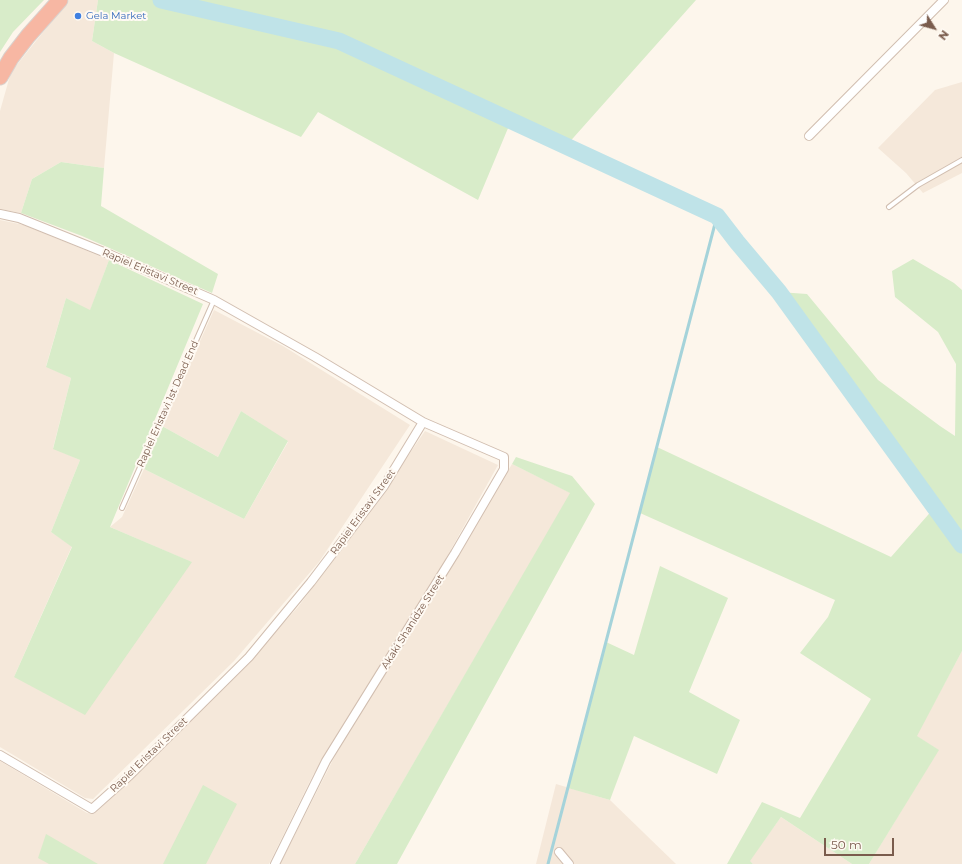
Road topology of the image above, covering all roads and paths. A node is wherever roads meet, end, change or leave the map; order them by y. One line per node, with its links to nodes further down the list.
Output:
1 (60, 0): 3 (highway)
2 (944, 0): 4 (street)
3 (0, 77)
4 (809, 136)
5 (962, 160): 6 (lane)
6 (889, 206)
7 (0, 214): 8 (street, Rapiel Eristavi Street)
8 (214, 300): 9 (street, Rapiel Eristavi Street); 10 (lane, Rapiel Eristavi 1st Dead End)
9 (423, 422): 11 (street, Rapiel Eristavi Street); 13 (street, Akaki Shanidze Street)
10 (122, 508)
11 (0, 755)
12 (559, 852): 14 (street)
13 (275, 864)
14 (569, 864)

